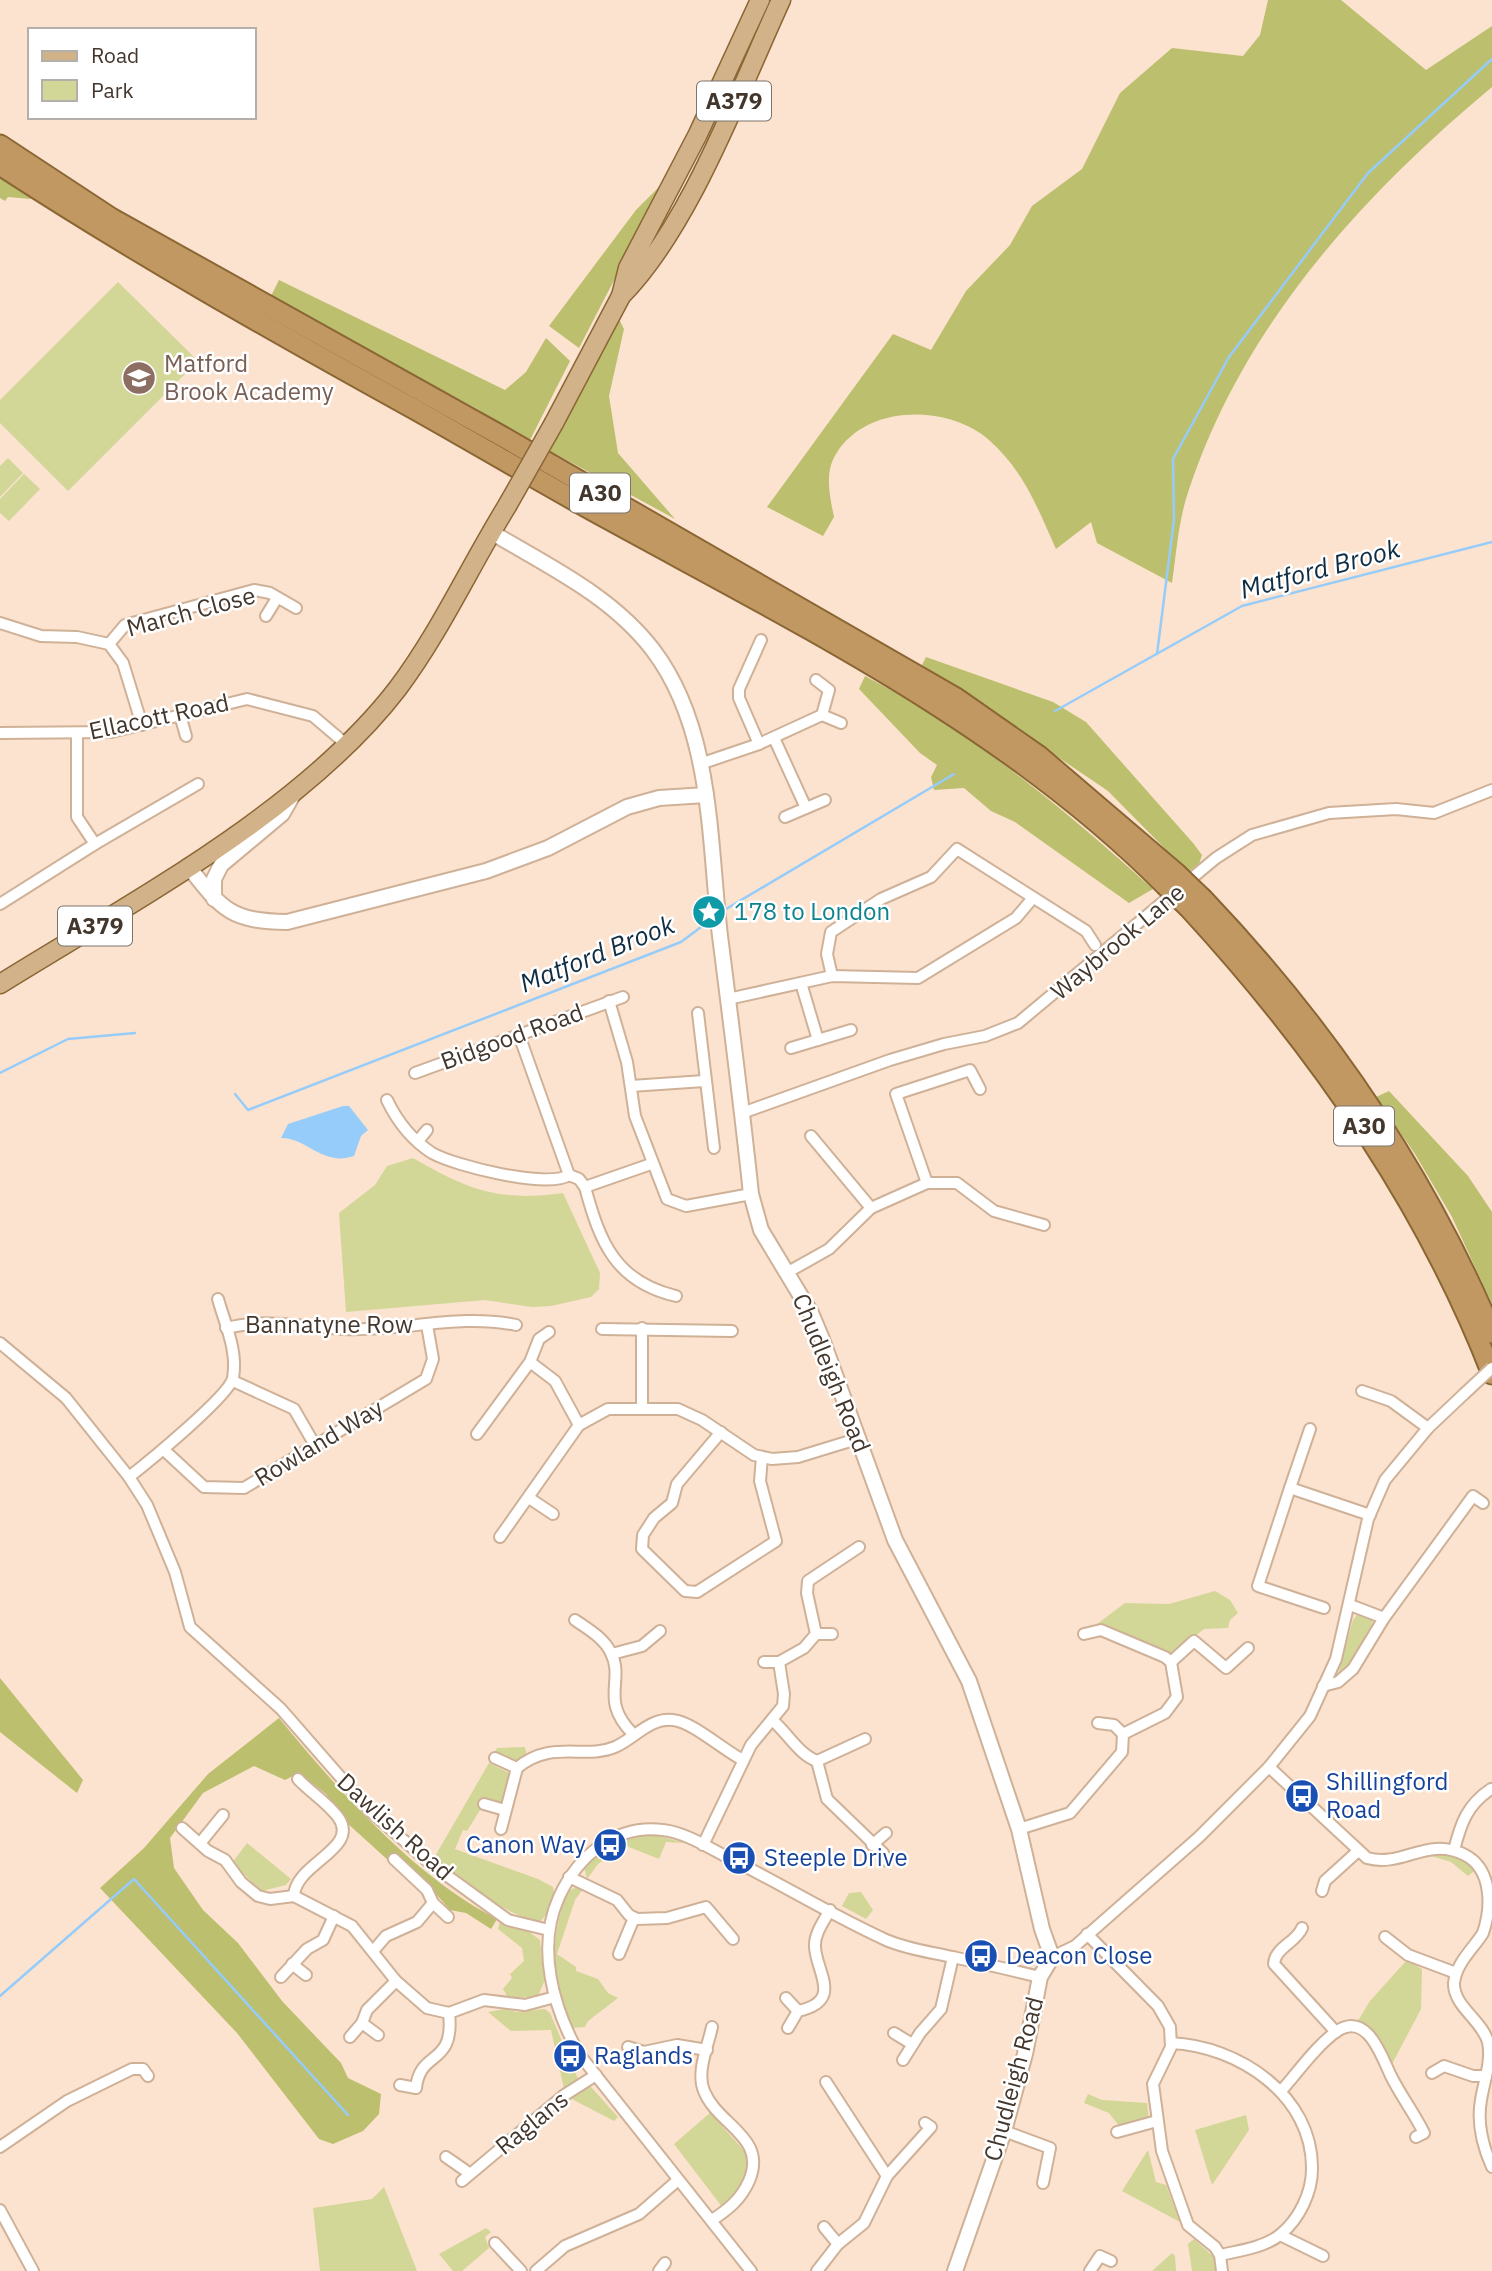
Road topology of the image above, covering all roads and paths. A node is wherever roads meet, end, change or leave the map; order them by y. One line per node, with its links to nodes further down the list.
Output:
1 (761, 0): 5 (main road, A379)
2 (781, 0): 5 (main road, A379)
3 (0, 145): 34 (highway, A30)
4 (0, 165): 34 (highway, A30)
5 (621, 296): 6 (main road, A379, bridge)
6 (491, 532): 23 (main road, A379); 24 (street, Chudleigh Road)
7 (277, 598): 8 (street, March Close); 9 (street, March Close); 12 (street, March Close)
8 (296, 608)
9 (266, 616)
10 (0, 623): 12 (street)
11 (761, 640): 22 (street)
12 (109, 644): 17 (street)
13 (816, 680): 15 (street)
14 (180, 715): 17 (street, Ellacott Road); 20 (street); 23 (street, Ellacott Road)
15 (822, 715): 16 (street); 21 (street)
16 (841, 723)
17 (142, 725): 19 (street, Ellacott Road)
18 (0, 733): 19 (street, Ellacott Road)
19 (77, 734): 32 (street)
20 (186, 736)
21 (774, 738): 22 (street); 30 (street)
22 (759, 744): 24 (street)
23 (346, 745): 26 (main road, A379)
24 (700, 764): 28 (street, Chudleigh Road)
25 (198, 784): 32 (street)
26 (298, 788): 33 (main road, A379); 36 (street)
27 (1492, 790): 56 (street, Waybrook Lane)
28 (706, 795): 36 (street); 44 (street, Chudleigh Road)
29 (825, 800): 30 (street)
30 (806, 808): 31 (street)
31 (785, 817)
32 (94, 844): 37 (street)
33 (188, 866): 36 (street); 42 (main road, A379)
34 (1171, 880): 38 (highway, A30, bridge)
35 (1032, 899): 39 (street); 40 (street); 40 (street)
36 (214, 900)
37 (0, 904)
38 (1196, 904): 78 (highway, A30); 82 (highway, A30)
39 (1095, 945)
40 (832, 976): 41 (street)
41 (801, 983): 44 (street); 49 (street)
42 (0, 984)
43 (624, 997): 45 (street, Bidgood Road)
44 (728, 999): 56 (street, Chudleigh Road)
45 (609, 1001): 48 (street, Bidgood Road); 53 (street, Bidgood Road)
46 (698, 1013): 52 (street)
47 (851, 1030): 49 (street)
48 (519, 1035): 51 (street, Bidgood Road); 62 (street)
49 (818, 1040): 50 (street)
50 (791, 1048)
51 (415, 1073)
52 (704, 1081): 53 (street); 60 (street)
53 (631, 1086): 61 (street, Bidgood Road)
54 (980, 1089): 63 (street)
55 (387, 1100): 59 (street)
56 (741, 1114): 65 (street, Chudleigh Road)
57 (428, 1130): 59 (street)
58 (811, 1136): 66 (street)
59 (418, 1141): 62 (street)
60 (714, 1147)
61 (651, 1164): 64 (street); 65 (street, Bidgood Road)
62 (569, 1175): 64 (street)
63 (927, 1183): 66 (street); 67 (street)
64 (585, 1187): 69 (street)
65 (751, 1194): 68 (street, Chudleigh Road)
66 (871, 1208): 68 (street)
67 (1044, 1224)
68 (788, 1272): 91 (street, Chudleigh Road)
69 (676, 1296)
70 (218, 1299): 73 (street)
71 (427, 1325): 72 (street, Bannatyne Row); 73 (street, Bannatyne Row); 92 (street, Rowland Way)
72 (516, 1325)
73 (226, 1328): 83 (street)
74 (642, 1328): 75 (street); 76 (street); 85 (street)
75 (602, 1329)
76 (732, 1331)
77 (550, 1332): 80 (street)
78 (1492, 1333)
79 (0, 1343): 95 (street, Dawlish Road)
80 (530, 1362): 86 (street); 90 (street)
81 (1492, 1368): 87 (street, bridge)
82 (1492, 1374)
83 (233, 1381): 92 (street); 93 (street)
84 (1362, 1391): 87 (street)
85 (642, 1408): 86 (street); 89 (street)
86 (579, 1425): 97 (street)
87 (1428, 1428): 100 (street)
88 (1310, 1429): 96 (street)
89 (721, 1432): 94 (street); 94 (street)
90 (477, 1434)
91 (860, 1438): 94 (street); 136 (street, Chudleigh Road)
92 (316, 1447): 93 (street, Rowland Way)
93 (164, 1451): 95 (street)
94 (762, 1457)
95 (129, 1477): 157 (street, Dawlish Road)
96 (1290, 1488): 100 (street); 104 (street)
97 (529, 1498): 99 (street); 101 (street)
98 (1483, 1503): 105 (street)
99 (552, 1514)
100 (1370, 1515): 103 (street)
101 (500, 1537)
102 (859, 1547): 109 (street)
103 (1350, 1605): 105 (street); 116 (street)
104 (1324, 1608)
105 (1384, 1618): 116 (street)
106 (575, 1620): 112 (street)
107 (660, 1632): 112 (street)
108 (1084, 1633): 115 (street)
109 (816, 1634): 110 (street); 114 (street)
110 (832, 1634)
111 (1248, 1648): 115 (street)
112 (612, 1654): 119 (street)
113 (764, 1662): 114 (street)
114 (779, 1662): 117 (street)
115 (1171, 1662): 120 (street)
116 (1323, 1686): 125 (street)
117 (772, 1720): 123 (street); 124 (street)
118 (1098, 1723): 120 (street)
119 (633, 1734): 123 (street); 126 (street)
120 (1123, 1734): 136 (street)
121 (865, 1739): 124 (street)
122 (495, 1758): 126 (street)
123 (743, 1760): 140 (street)
124 (817, 1761): 139 (street)
125 (1269, 1767): 142 (street); 158 (street)
126 (517, 1768): 132 (street)
127 (298, 1779): 129 (street)
128 (1491, 1790): 141 (street)
129 (311, 1793): 130 (street); 149 (street)
130 (302, 1802)
131 (484, 1804): 132 (street)
132 (505, 1810): 135 (street)
133 (223, 1815): 138 (street)
134 (182, 1828): 138 (street)
135 (501, 1829)
136 (1019, 1829): 164 (street, Chudleigh Road)
137 (886, 1833): 139 (street)
138 (201, 1842): 149 (street)
139 (872, 1844): 144 (street)
140 (703, 1845): 145 (street); 152 (street)
141 (1454, 1850): 142 (street); 146 (street)
142 (1357, 1852): 147 (street)
143 (394, 1859): 150 (street)
144 (887, 1861)
145 (569, 1877): 155 (street); 157 (street)
146 (1491, 1882): 166 (street)
147 (1322, 1891)
148 (712, 1894): 151 (street)
149 (294, 1896): 153 (street)
150 (433, 1903): 154 (street); 161 (street)
151 (706, 1907): 155 (street); 160 (street)
152 (830, 1910): 163 (street); 173 (street)
153 (334, 1916): 161 (street); 165 (street)
154 (447, 1917)
155 (634, 1918): 162 (street)
156 (1302, 1928): 178 (street)
157 (550, 1930): 171 (street)
158 (1087, 1934): 164 (street); 183 (street)
159 (1385, 1937): 166 (street)
160 (733, 1939)
161 (374, 1950): 170 (street)
162 (619, 1954)
163 (953, 1957): 169 (street); 184 (street)
164 (1052, 1957): 169 (street, Chudleigh Road)
165 (292, 1964): 167 (street); 168 (street)
166 (1456, 1973): 182 (street)
167 (306, 1975)
168 (281, 1977)
169 (1040, 1977): 199 (street, Chudleigh Road)
170 (396, 1981): 174 (street); 175 (street)
171 (555, 1997): 174 (street); 189 (street)
172 (786, 1998): 173 (street)
173 (798, 2011): 177 (street)
174 (449, 2013): 194 (street)
175 (362, 2023): 180 (street); 181 (street)
176 (712, 2027): 186 (street)
177 (788, 2028)
178 (1336, 2032): 196 (street); 201 (street)
179 (894, 2034): 184 (street)
180 (378, 2035)
181 (350, 2037)
182 (1490, 2041): 191 (street)
183 (1171, 2043): 196 (street); 197 (street)
184 (912, 2044): 187 (street)
185 (628, 2047): 186 (street)
186 (706, 2050): 209 (street)
187 (903, 2060)
188 (1432, 2073): 191 (street)
189 (596, 2075): 203 (street, Raglans); 206 (street)
190 (148, 2076): 202 (street)
191 (1486, 2077): 204 (street)
192 (826, 2082): 205 (street)
193 (400, 2085): 194 (street)
194 (416, 2088): 195 (street)
195 (429, 2091)
196 (1281, 2091): 211 (street)
197 (1157, 2121): 200 (street); 214 (street)
198 (925, 2123): 205 (street)
199 (1004, 2131): 207 (street); 222 (street, Chudleigh Road)
200 (1117, 2132)
201 (1416, 2137)
202 (0, 2147)
203 (446, 2157)
204 (1492, 2167)
205 (887, 2176): 213 (street)
206 (678, 2180): 209 (street); 219 (street)
207 (1043, 2183)
208 (0, 2210): 217 (street)
209 (712, 2220): 220 (street)
210 (824, 2227): 213 (street)
211 (1280, 2235): 214 (street); 215 (street)
212 (495, 2243): 218 (street)
213 (838, 2244): 221 (street)
214 (1220, 2255): 224 (street)
215 (1323, 2256)
216 (1111, 2261): 223 (street)
217 (33, 2271)
218 (521, 2271)
219 (536, 2271)
220 (751, 2271)
221 (817, 2271)
222 (955, 2271)
223 (1090, 2271)
224 (1222, 2271)

